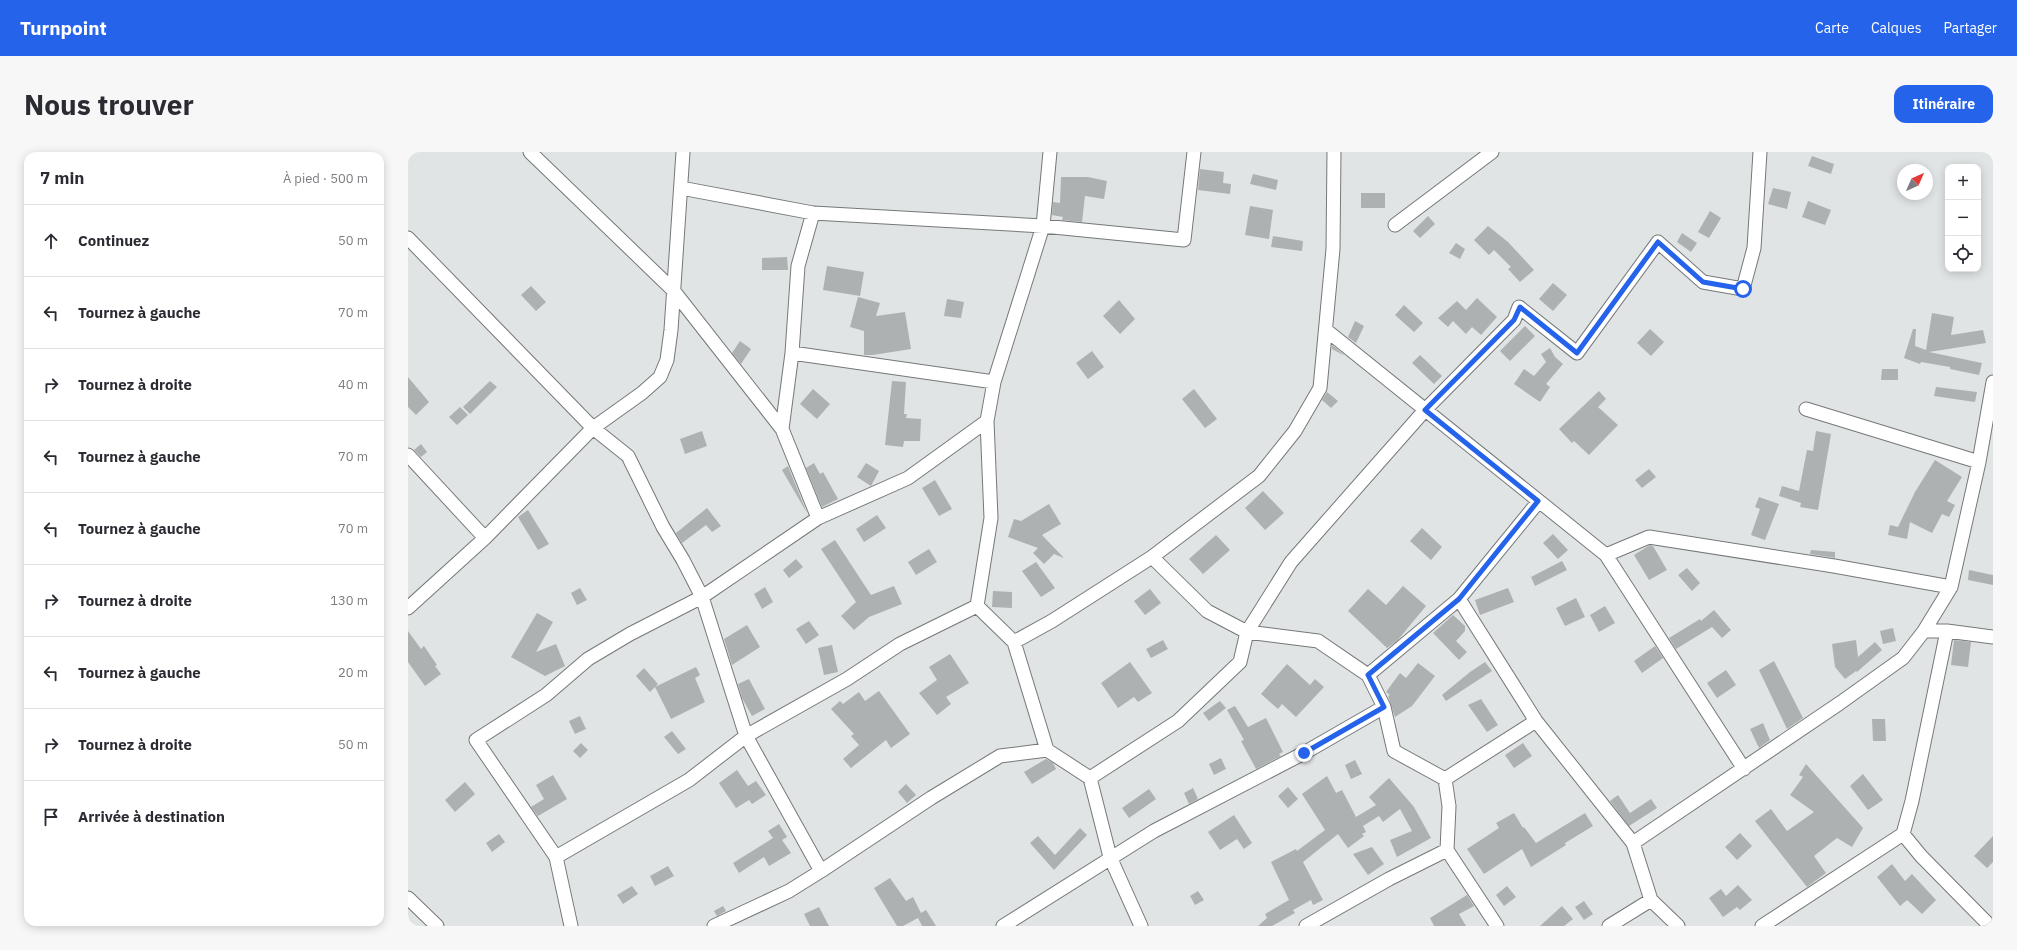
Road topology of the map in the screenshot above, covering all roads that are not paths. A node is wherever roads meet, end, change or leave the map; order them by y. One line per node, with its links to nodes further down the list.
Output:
1 (530, 152): 13 (street)
2 (683, 152): 8 (street)
3 (1050, 152): 11 (street)
4 (1194, 152): 11 (street)
5 (1334, 152): 14 (street)
6 (1492, 152): 10 (street)
7 (1760, 152): 19 (street)
8 (681, 188): 9 (street); 13 (street)
9 (813, 213): 11 (street); 15 (street)
10 (1394, 225)
11 (1043, 226): 16 (street)
12 (408, 238): 21 (street)
13 (673, 290): 21 (street); 22 (street)
14 (1326, 330): 19 (street); 29 (street)
15 (792, 353): 16 (street); 22 (street)
16 (994, 382): 20 (street)
17 (1993, 382): 24 (street)
18 (1806, 409): 24 (street)
19 (1425, 410): 25 (street); 37 (street)
20 (987, 421): 26 (street); 33 (street)
21 (593, 428): 27 (street); 31 (street)
22 (782, 429): 26 (street)
23 (408, 455): 27 (street)
24 (1979, 462): 30 (street)
25 (1538, 501): 28 (street); 32 (street)
26 (818, 518): 31 (street)
27 (485, 538): 34 (street)
28 (1606, 555): 30 (street); 45 (street)
29 (1152, 557): 37 (street); 39 (street)
30 (1951, 587): 35 (street)
31 (702, 597): 43 (street); 51 (street)
32 (1459, 599): 40 (street); 42 (street)
33 (977, 606): 39 (street); 43 (street)
34 (408, 608)
35 (1924, 631): 36 (street); 45 (street)
36 (1947, 631): 38 (street); 48 (street)
37 (1247, 632): 40 (street); 46 (street)
38 (1993, 637)
39 (1014, 642): 44 (street)
40 (1368, 675): 41 (street)
41 (1384, 707): 47 (street); 52 (street)
42 (1536, 721): 47 (street); 49 (street)
43 (746, 736): 51 (street); 53 (street)
44 (1047, 750): 46 (street); 53 (street)
45 (1744, 768): 49 (street)
46 (1090, 778): 52 (street)
47 (1445, 779): 50 (street)
48 (1902, 834): 65 (street); 66 (street)
49 (1633, 843): 55 (street)
50 (1446, 850): 61 (street); 62 (street)
51 (556, 857): 57 (street)
52 (1110, 857): 59 (street); 60 (street)
53 (821, 871): 58 (street)
54 (408, 898): 56 (street)
55 (1651, 900): 63 (street); 64 (street)
56 (437, 926)
57 (571, 926)
58 (714, 926)
59 (1003, 926)
60 (1142, 926)
61 (1306, 926)
62 (1497, 926)
63 (1609, 926)
64 (1678, 926)
65 (1762, 926)
66 (1990, 926)

